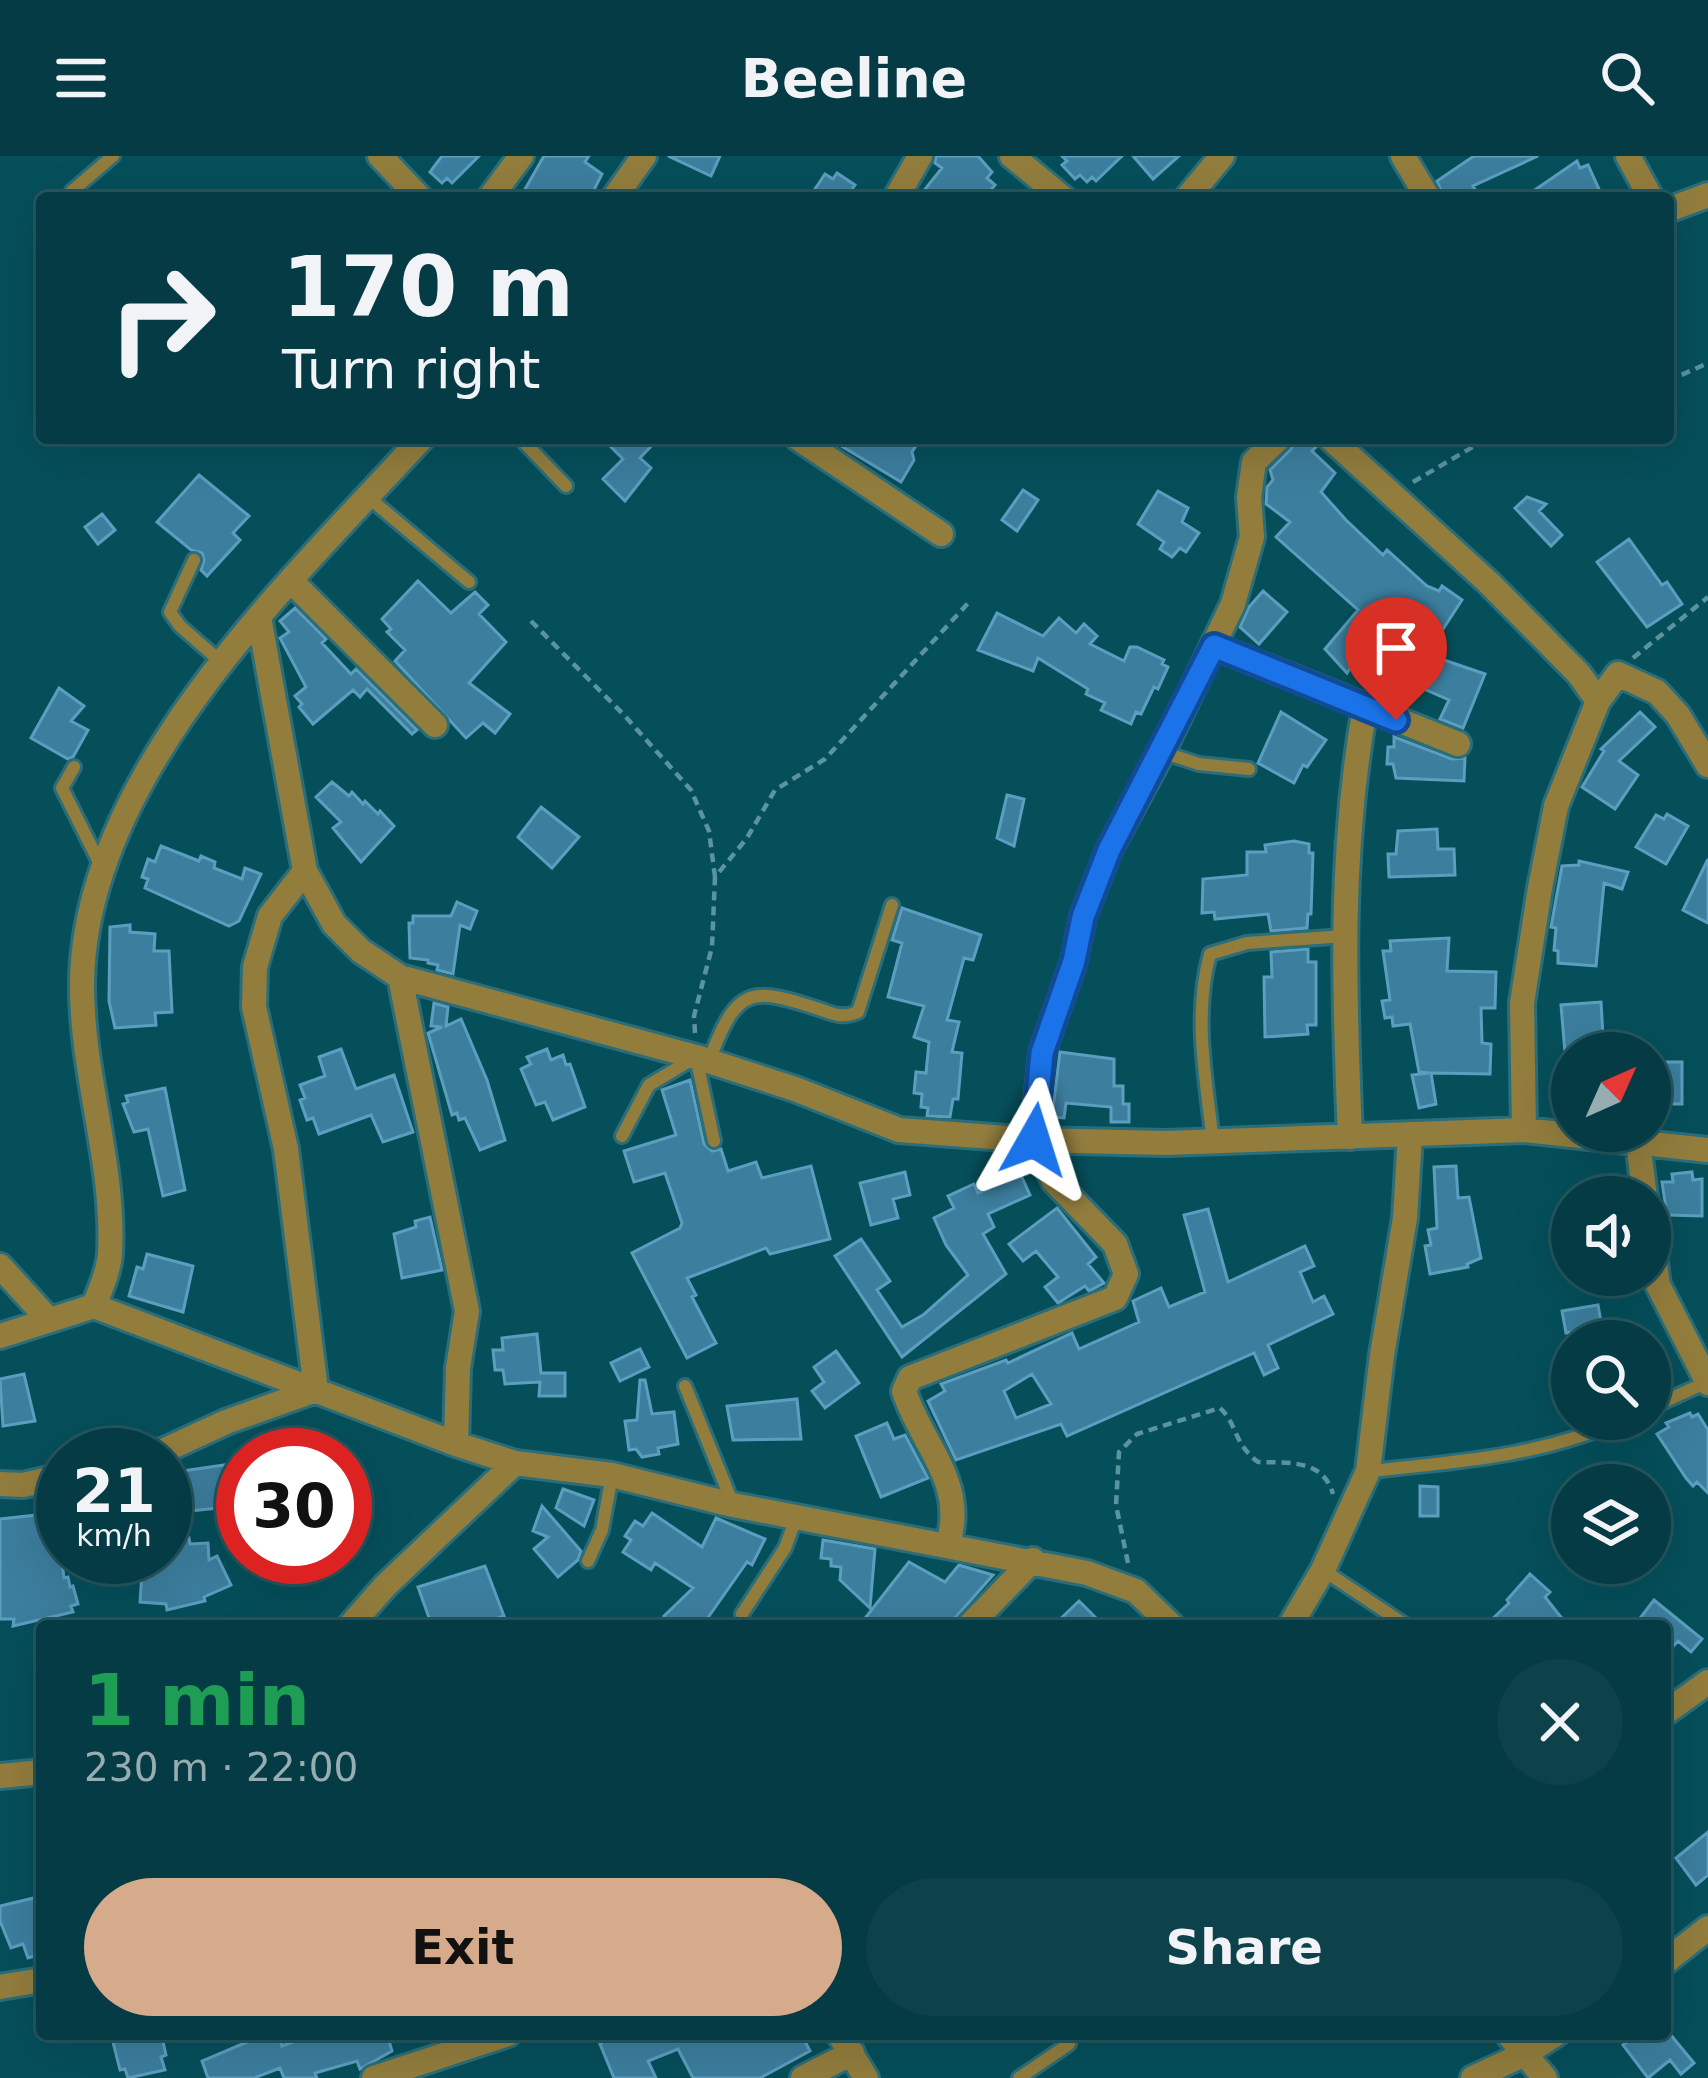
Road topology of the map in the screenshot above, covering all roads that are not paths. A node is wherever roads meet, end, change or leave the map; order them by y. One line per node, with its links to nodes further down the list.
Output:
1 (113, 156): 10 (lane)
2 (380, 156): 11 (street)
3 (521, 156): 12 (street)
4 (644, 156): 13 (street)
5 (920, 156): 14 (street)
6 (1012, 156): 15 (street)
7 (1222, 156): 16 (street)
8 (1402, 156): 17 (street)
9 (1628, 156): 18 (street)
10 (72, 191)
11 (414, 192)
12 (494, 192)
13 (618, 192)
14 (899, 192)
15 (1056, 192)
16 (1192, 192)
17 (1424, 192)
18 (1648, 192)
19 (1708, 195): 20 (street)
20 (1674, 208)
21 (416, 444): 27 (street)
22 (526, 444): 26 (lane)
23 (807, 444): 28 (street)
24 (1273, 444): 33 (street)
25 (1337, 444): 35 (street)
26 (566, 486)
27 (368, 496): 30 (street); 31 (lane)
28 (940, 534)
29 (194, 560): 34 (lane)
30 (292, 581): 32 (street); 37 (street)
31 (469, 582)
32 (259, 616): 34 (street); 44 (street)
33 (1214, 646): 36 (street); 39 (street)
34 (222, 663): 43 (street)
35 (1598, 701): 40 (street); 49 (street)
36 (1365, 707): 38 (street); 46 (street)
37 (435, 725)
38 (1457, 744)
39 (1162, 752): 42 (lane); 54 (street)
40 (1708, 765)
41 (74, 767): 43 (lane)
42 (1249, 769)
43 (103, 869): 61 (street)
44 (305, 871): 47 (street); 66 (street)
45 (892, 905): 48 (lane)
46 (1345, 936): 53 (street); 56 (lane)
47 (400, 977): 48 (street); 70 (street)
48 (703, 1059): 52 (lane); 54 (street); 55 (lane)
49 (1524, 1130): 50 (street); 51 (street)
50 (1551, 1133)
51 (1410, 1135): 53 (street); 72 (street)
52 (622, 1136)
53 (1350, 1137): 56 (street)
54 (1034, 1140): 56 (street); 78 (street)
55 (714, 1142)
56 (1213, 1142)
57 (1671, 1146): 58 (street)
58 (1708, 1150)
59 (0, 1266): 62 (street)
60 (1664, 1296): 64 (street)
61 (94, 1306): 62 (street); 66 (street)
62 (49, 1319): 63 (street)
63 (0, 1336)
64 (1707, 1382): 67 (lane)
65 (685, 1386): 76 (lane)
66 (316, 1390): 68 (street); 70 (street)
67 (1671, 1398)
68 (192, 1438)
69 (1572, 1440): 72 (lane)
70 (456, 1444): 71 (street)
71 (515, 1463): 73 (street); 83 (street)
72 (1368, 1471): 81 (street)
73 (612, 1475): 76 (street); 80 (lane)
74 (36, 1482): 75 (street)
75 (0, 1484)
76 (733, 1505): 77 (street)
77 (796, 1516): 78 (street); 82 (lane)
78 (948, 1544): 79 (street)
79 (1034, 1560): 84 (street); 85 (street)
80 (588, 1561)
81 (1323, 1570): 86 (street); 87 (lane)
82 (742, 1614)
83 (355, 1620)
84 (975, 1620)
85 (1166, 1620)
86 (1294, 1620)
87 (1398, 1620)
88 (1708, 1682): 89 (street)
89 (1671, 1709)
90 (36, 1773): 91 (street)
91 (0, 1776)
92 (1708, 1928): 93 (street)
93 (1671, 1957)
94 (36, 1982): 95 (street)
95 (0, 1987)
96 (490, 2040): 100 (street)
97 (846, 2043): 101 (street); 102 (street)
98 (1069, 2044): 103 (lane)
99 (1517, 2044): 104 (street); 105 (street)
100 (374, 2078)
101 (803, 2078)
102 (866, 2078)
103 (1018, 2078)
104 (1473, 2078)
105 (1545, 2078)

